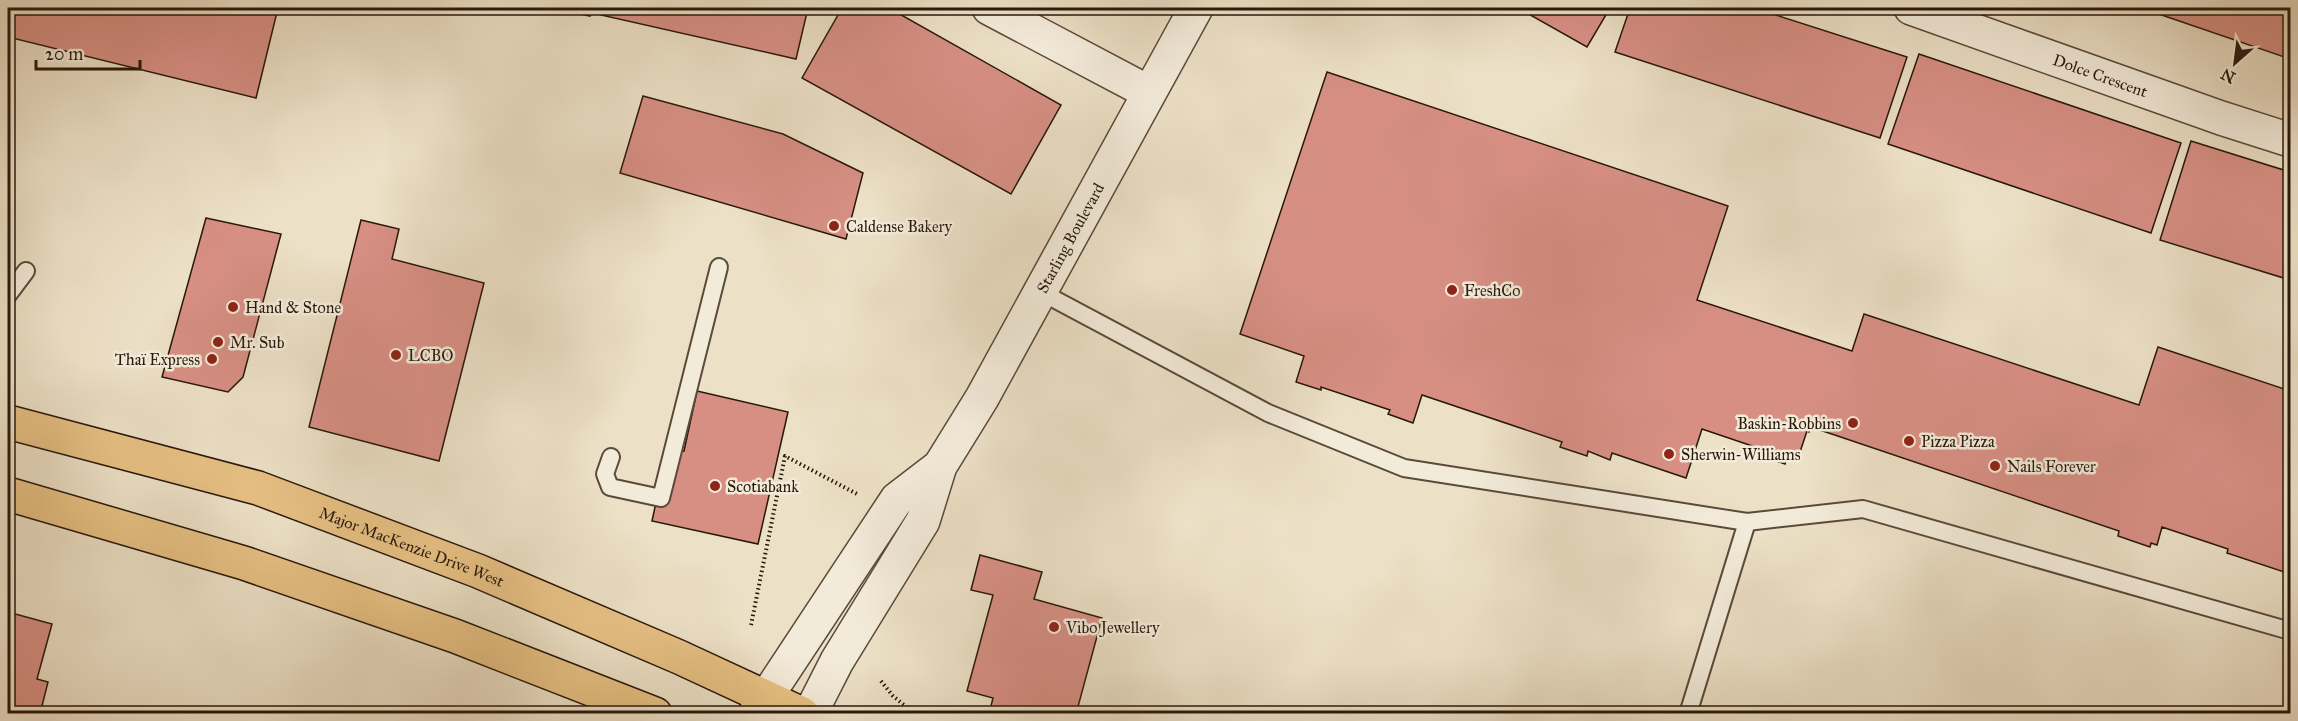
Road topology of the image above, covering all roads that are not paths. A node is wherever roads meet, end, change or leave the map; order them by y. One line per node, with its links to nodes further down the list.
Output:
1 (989, 8): 4 (street)
2 (1196, 8): 4 (street, Starling Boulevard)
3 (1911, 8): 5 (street, Dolce Crescent)
4 (1148, 92): 8 (street, Starling Boulevard)
5 (2290, 140)
6 (719, 267): 11 (lane)
7 (26, 271): 9 (lane)
8 (1040, 291): 12 (street, Starling Boulevard); 14 (lane)
9 (8, 296)
10 (8, 422): 16 (main road, Major MacKenzie Drive West)
11 (610, 457)
12 (940, 466): 16 (street, Starling Boulevard); 19 (street, Starling Boulevard)
13 (8, 494): 17 (main road)
14 (1747, 522): 15 (lane); 20 (lane)
15 (2290, 631)
16 (759, 705): 18 (main road, Major MacKenzie Drive West)
17 (655, 714)
18 (802, 714)
19 (810, 714)
20 (1688, 714)

